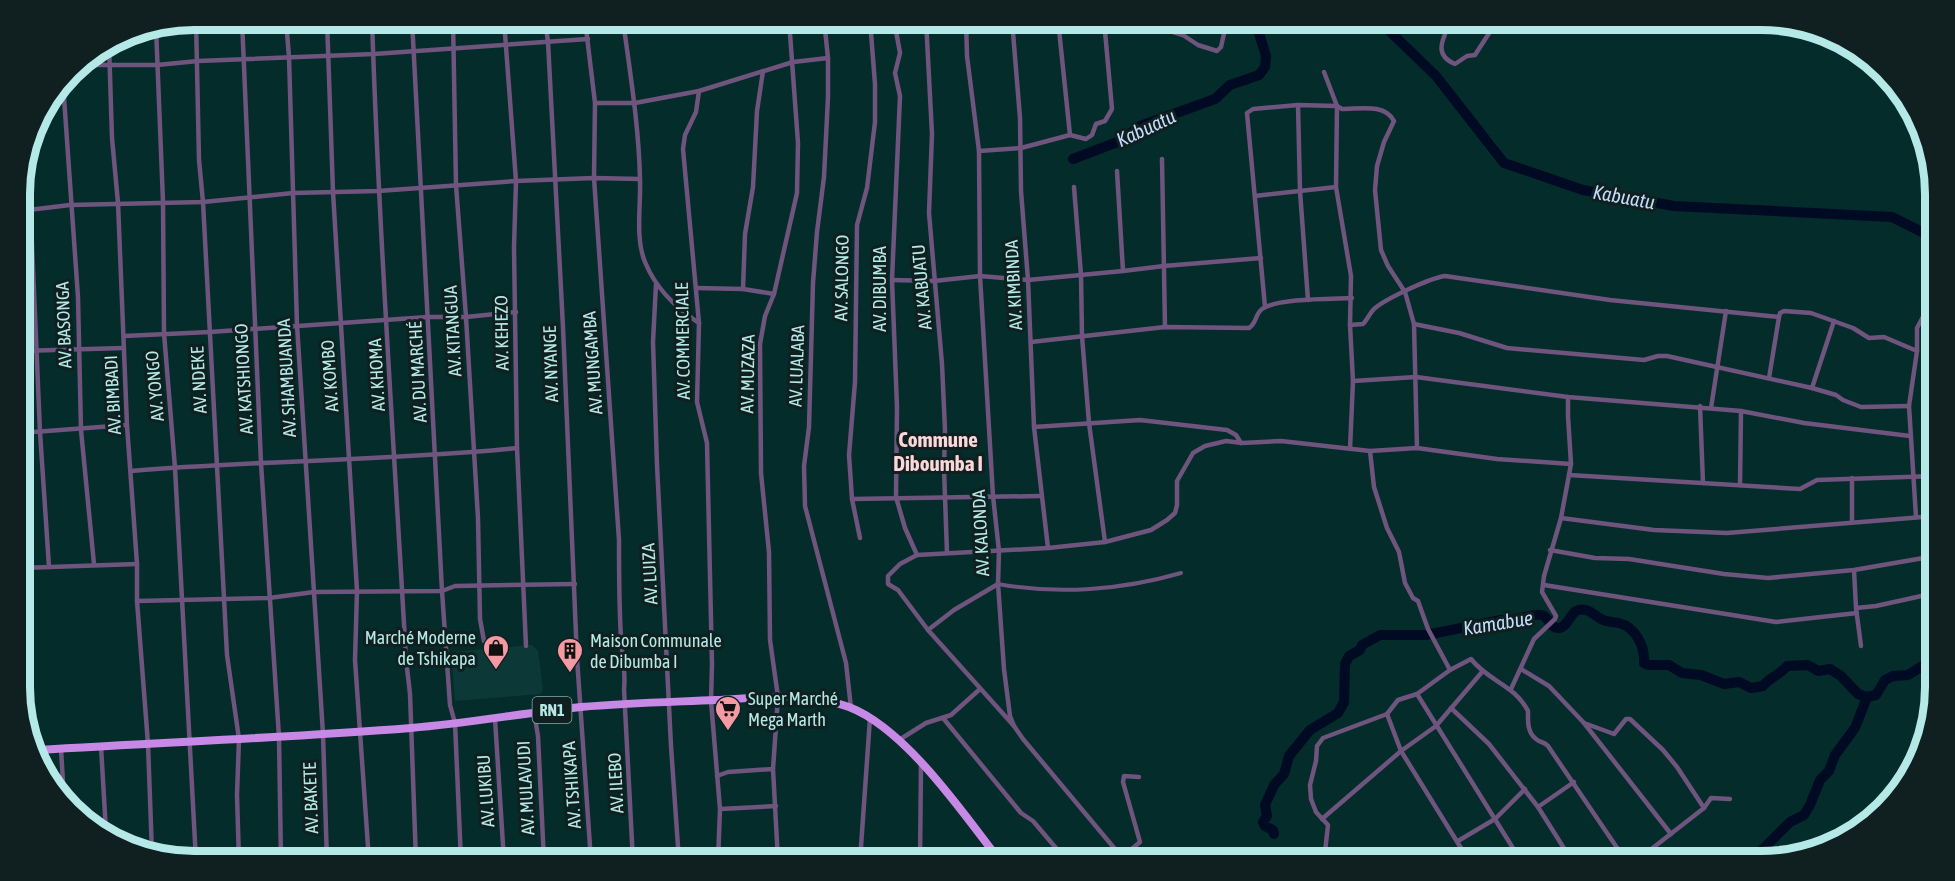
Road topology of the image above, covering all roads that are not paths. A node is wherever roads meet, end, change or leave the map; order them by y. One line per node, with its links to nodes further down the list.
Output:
1 (196, 30): 39 (street, AV. NDEKE)
2 (243, 30): 38 (street, AV. KATSHIONGO)
3 (287, 30): 36 (street, AV. SHAMBUANDA)
4 (327, 30): 35 (street, AV. KOMBO)
5 (373, 30): 34 (street, AV. KHOMA)
6 (413, 30): 32 (street, AV. DU MARCHÉ)
7 (454, 30): 31 (street, AV. KITANGUA)
8 (505, 30): 30 (street, AV. KEHEZO)
9 (546, 30): 29 (street, AV. NYANGE)
10 (587, 30): 28 (street, AV. MUNGAMBA)
11 (624, 30): 49 (street)
12 (790, 30): 40 (street, AV. MUZAZA)
13 (825, 30): 37 (street, AV. LUALABA)
14 (871, 30): 159 (street, AV. SALONGO)
15 (896, 30): 81 (street, AV. DIBUMBA)
16 (927, 30): 83 (street, AV. KABUATU)
17 (966, 30): 54 (street, AV. KALONDA)
18 (1013, 30): 53 (street, AV. KIMBINDA)
19 (1059, 30): 52 (street)
20 (1105, 30): 52 (street)
21 (1168, 30): 26 (street)
22 (1184, 30): 26 (street)
23 (1225, 30): 26 (street)
24 (1447, 30): 25 (street)
25 (1491, 30)
26 (1183, 34)
27 (156, 35): 43 (street, AV. YONGO)
28 (588, 39): 29 (street); 48 (street, AV. MUNGAMBA)
29 (548, 42): 30 (street); 59 (street, AV. NYANGE)
30 (506, 44): 31 (street); 60 (street, AV. KEHEZO)
31 (455, 49): 32 (street); 61 (street, AV. KITANGUA)
32 (414, 51): 34 (street); 64 (street, AV. DU MARCHÉ)
33 (110, 53): 42 (street, AV. BIMBADI)
34 (374, 54): 35 (street); 65 (street, AV. KHOMA)
35 (328, 56): 36 (street); 67 (street, AV. KOMBO)
36 (289, 57): 38 (street); 68 (street, AV. SHAMBUANDA)
37 (828, 58): 40 (street); 208 (street, AV. LUALABA)
38 (244, 59): 39 (street); 69 (street, AV. KATSHIONGO)
39 (198, 61): 43 (street); 72 (street, AV. NDEKE)
40 (793, 62): 44 (street); 88 (street, AV. MUZAZA)
41 (94, 65): 42 (street)
42 (111, 65): 43 (street); 73 (street, AV. BIMBADI)
43 (157, 65): 71 (street, AV. YONGO)
44 (763, 70): 46 (street); 86 (street)
45 (1324, 72): 51 (street)
46 (699, 91): 49 (street); 85 (street, AV. COMMERCIALE)
47 (64, 95): 74 (street, AV. BASONGA)
48 (595, 103): 49 (street); 57 (street, AV. MUNGAMBA)
49 (635, 103): 58 (street)
50 (1298, 105): 51 (street); 66 (street); 70 (street)
51 (1337, 106): 63 (street); 87 (street)
52 (1070, 135): 53 (street)
53 (1020, 148): 54 (street); 82 (street, AV. KIMBINDA)
54 (979, 151): 80 (street, AV. KALONDA)
55 (1162, 159): 77 (street)
56 (1117, 171): 78 (street)
57 (594, 178): 58 (street); 59 (street); 206 (street, AV. MUNGAMBA)
58 (640, 179): 84 (street)
59 (554, 180): 60 (street); 179 (street, AV. NYANGE)
60 (516, 181): 61 (street); 94 (street, AV. KEHEZO)
61 (456, 185): 64 (street); 96 (street, AV. KITANGUA)
62 (1074, 187): 79 (street)
63 (1336, 187): 66 (street); 89 (street)
64 (420, 188): 65 (street); 95 (street, AV. DU MARCHÉ)
65 (378, 191): 67 (street); 98 (street, AV. KHOMA)
66 (1300, 191): 70 (street); 90 (street)
67 (333, 192): 68 (street); 101 (street, AV. KOMBO)
68 (293, 193): 69 (street); 103 (street, AV. SHAMBUANDA)
69 (249, 196): 72 (street); 106 (street, AV. KATSHIONGO)
70 (1255, 196): 76 (street)
71 (163, 202): 72 (street); 73 (street); 108 (street, AV. YONGO)
72 (203, 202): 107 (street, AV. NDEKE)
73 (118, 203): 74 (street); 109 (street, AV. BIMBADI)
74 (70, 206): 75 (street); 115 (street, AV. BASONGA)
75 (30, 210): 114 (street)
76 (1261, 258): 77 (street); 91 (street)
77 (1164, 266): 78 (street); 105 (street)
78 (1123, 271): 79 (street)
79 (1081, 274): 82 (street); 110 (street)
80 (980, 276): 82 (street); 83 (street); 155 (street, AV. KALONDA)
81 (892, 280): 83 (street); 157 (street, AV. DIBUMBA)
82 (1029, 280): 111 (street, AV. KIMBINDA)
83 (934, 281): 158 (street, AV. KABUATU)
84 (656, 284): 100 (street); 205 (street, AV. LUIZA)
85 (696, 288): 86 (street); 100 (street, AV. COMMERCIALE)
86 (743, 289): 88 (street)
87 (1406, 292): 93 (street); 102 (street); 104 (street)
88 (774, 294): 203 (street, AV. MUZAZA)
89 (1352, 298): 90 (street); 104 (street)
90 (1308, 300): 91 (street)
91 (1265, 307): 105 (street)
92 (1925, 307): 116 (street)
93 (1726, 311): 97 (street); 117 (street)
94 (516, 312): 96 (street); 135 (street, AV. KEHEZO)
95 (428, 317): 96 (street); 98 (street); 140 (street, AV. DU MARCHÉ)
96 (466, 317): 139 (street, AV. KITANGUA)
97 (1779, 317): 99 (street); 119 (street)
98 (387, 321): 101 (street); 141 (street, AV. KHOMA)
99 (1834, 321): 116 (street); 121 (street)
100 (699, 323): 204 (street, AV. COMMERCIALE)
101 (340, 324): 103 (street); 142 (street, AV. KOMBO)
102 (1414, 324): 117 (street); 118 (street)
103 (297, 325): 106 (street); 143 (street, AV. SHAMBUANDA)
104 (1350, 325): 120 (street)
105 (1165, 327): 110 (street)
106 (255, 329): 107 (street); 144 (street, AV. KATSHIONGO)
107 (210, 332): 108 (street); 146 (street, AV. NDEKE)
108 (164, 333): 109 (street); 147 (street, AV. YONGO)
109 (124, 336): 112 (street, AV. BIMBADI)
110 (1082, 336): 111 (street); 127 (street)
111 (1031, 342): 129 (street, AV. KIMBINDA)
112 (124, 348): 115 (street); 128 (street, AV. BIMBADI)
113 (30, 351): 114 (street)
114 (36, 351): 115 (street); 132 (street)
115 (79, 351): 130 (street, AV. BASONGA)
116 (1917, 351): 124 (street)
117 (1719, 367): 119 (street); 125 (street)
118 (1416, 377): 120 (street); 122 (street); 136 (street)
119 (1769, 378): 121 (street)
120 (1353, 381): 137 (street)
121 (1812, 388): 124 (street)
122 (1568, 397): 123 (street); 145 (street)
123 (1700, 406): 125 (street); 153 (street)
124 (1909, 406): 133 (street)
125 (1711, 408): 126 (street)
126 (1741, 411): 133 (street); 154 (street)
127 (1089, 423): 129 (street); 134 (street); 165 (street)
128 (127, 425): 130 (street); 148 (street, AV. BIMBADI)
129 (1035, 427): 156 (street, AV. KIMBINDA)
130 (81, 430): 132 (street); 172 (street, AV. BASONGA)
131 (30, 432): 132 (street)
132 (40, 432): 174 (street)
133 (1910, 436): 152 (street)
134 (1242, 443): 137 (street); 165 (street)
135 (517, 448): 139 (street); 178 (street, AV. KEHEZO)
136 (1417, 448): 138 (street); 145 (street)
137 (1350, 449): 138 (street)
138 (1370, 451): 198 (street)
139 (473, 452): 140 (street); 182 (street, AV. KITANGUA)
140 (435, 455): 141 (street); 185 (street, AV. DU MARCHÉ)
141 (395, 456): 142 (street); 184 (street, AV. KHOMA)
142 (349, 459): 143 (street); 183 (street, AV. KOMBO)
143 (305, 460): 144 (street); 186 (street, AV. SHAMBUANDA)
144 (261, 463): 146 (street); 188 (street, AV. KATSHIONGO)
145 (1571, 464): 149 (street)
146 (217, 466): 147 (street); 189 (street, AV. NDEKE)
147 (175, 468): 148 (street); 190 (street, AV. YONGO)
148 (131, 471): 173 (street, AV. BIMBADI)
149 (1569, 475): 153 (street); 161 (street)
150 (1925, 477): 152 (street)
151 (1852, 478): 152 (street); 154 (street); 163 (street)
152 (1913, 478): 162 (street)
153 (1703, 483): 154 (street)
154 (1740, 485)
155 (993, 496): 156 (street); 158 (street); 168 (street, AV. KALONDA)
156 (1041, 496): 166 (street, AV. KIMBINDA)
157 (896, 497): 158 (street); 159 (street); 170 (street, AV. DIBUMBA)
158 (945, 498): 169 (street, AV. KABUATU)
159 (852, 499): 164 (street, AV. SALONGO)
160 (1925, 517): 162 (street)
161 (1561, 518): 163 (street); 167 (street)
162 (1916, 518): 163 (street)
163 (1852, 522)
164 (860, 538)
165 (1105, 542): 166 (street)
166 (1048, 548): 168 (street)
167 (1550, 550): 176 (street); 181 (street)
168 (999, 551): 169 (street); 180 (street, AV. KALONDA)
169 (947, 553): 170 (street)
170 (917, 555): 193 (street)
171 (1925, 558): 176 (street)
172 (94, 564): 173 (street); 174 (street)
173 (137, 564): 191 (street, AV. BIMBADI)
174 (49, 567): 175 (street)
175 (30, 568)
176 (1854, 570): 192 (street)
177 (1181, 573): 180 (street)
178 (524, 584): 179 (street); 182 (street); 195 (street, AV. KEHEZO)
179 (575, 584): 207 (street, AV. NYANGE)
180 (998, 584): 193 (street); 217 (street, AV. KALONDA)
181 (1544, 585): 192 (street); 197 (street)
182 (478, 586): 185 (street); 194 (street, AV. KITANGUA)
183 (357, 591): 184 (street); 186 (street); 220 (street, AV. KOMBO)
184 (402, 591): 185 (street); 219 (street, AV. KHOMA)
185 (442, 591): 215 (street, AV. DU MARCHÉ)
186 (314, 592): 188 (street); 221 (street, AV. SHAMBUANDA)
187 (1925, 595): 192 (street)
188 (269, 598): 189 (street); 222 (street, AV. KATSHIONGO)
189 (225, 599): 190 (street); 223 (street, AV. NDEKE)
190 (182, 600): 191 (street); 225 (street, AV. YONGO)
191 (137, 601): 226 (street, AV. BIMBADI)
192 (1856, 610): 196 (street)
193 (928, 630): 200 (street)
194 (484, 641)
195 (526, 646)
196 (1861, 646)
197 (1521, 669): 201 (street); 216 (street)
198 (1450, 670): 199 (street); 202 (street)
199 (1482, 672): 201 (street); 209 (street)
200 (980, 689): 213 (street); 217 (street)
201 (1511, 689): 235 (street)
202 (1417, 694): 211 (street); 218 (street)
203 (778, 697): 204 (highway, RN1); 208 (highway, RN1); 232 (street, AV. MUZAZA)
204 (711, 700): 205 (highway, RN1); 233 (street, AV. COMMERCIALE)
205 (669, 701): 206 (highway, RN1); 261 (street, AV. LUIZA)
206 (626, 704): 207 (highway, RN1); 260 (street, AV. ILEBO)
207 (580, 708): 210 (highway, RN1); 259 (street, AV. TSHIKAPA)
208 (851, 708): 212 (highway, RN1)
209 (1451, 708): 218 (street); 237 (street)
210 (534, 712): 214 (highway, RN1); 258 (street, AV. MULAVUDI)
211 (1387, 714): 230 (street); 243 (street)
212 (870, 718): 224 (highway, RN1); 264 (street)
213 (943, 718): 224 (street); 267 (street)
214 (495, 719): 215 (highway, RN1); 257 (street, AV. LUKIBU)
215 (455, 723): 219 (highway, RN1); 256 (street, AV. DU MARCHÉ)
216 (1584, 723): 241 (street); 246 (street)
217 (1014, 726): 268 (street, AV. KALONDA)
218 (1436, 726): 230 (street); 244 (street)
219 (410, 728): 220 (highway, RN1); 255 (street, AV. KHOMA)
220 (361, 731): 221 (highway, RN1); 254 (street, AV. KOMBO)
221 (323, 734): 222 (highway, RN1); 253 (street, AV. BAKETE)
222 (279, 737): 223 (highway, RN1); 252 (street, AV. KATSHIONGO)
223 (239, 739): 225 (highway, RN1); 251 (street, AV. NDEKE)
224 (899, 740): 231 (highway, RN1)
225 (190, 742): 226 (highway, RN1); 250 (street, AV. YONGO)
226 (148, 744): 227 (highway, RN1); 248 (street, AV. BIMBADI)
227 (101, 746): 228 (highway, RN1); 245 (street)
228 (60, 749): 229 (highway, RN1); 236 (street)
229 (42, 750)
230 (1401, 751): 243 (street); 247 (street)
231 (921, 761): 265 (street); 266 (highway, RN1)
232 (773, 769): 233 (street); 239 (street, AV. MUZAZA)
233 (717, 776): 242 (street, AV. COMMERCIALE)
234 (1139, 777): 269 (street)
235 (1574, 782): 240 (street); 274 (street)
236 (63, 785)
237 (1525, 789): 240 (street); 244 (street)
238 (1730, 799): 241 (street)
239 (776, 806): 242 (street); 263 (street, AV. MUZAZA)
240 (1538, 807): 273 (street)
241 (1704, 808): 246 (street)
242 (720, 809): 262 (street, AV. COMMERCIALE)
243 (1322, 819): 270 (street)
244 (1495, 819): 247 (street); 272 (street)
245 (106, 825)
246 (1671, 834): 275 (street)
247 (1458, 842): 249 (street)
248 (152, 845)
249 (1462, 849): 271 (street)
250 (195, 851)
251 (239, 851)
252 (281, 851)
253 (327, 851)
254 (368, 851)
255 (416, 851)
256 (460, 851)
257 (503, 851)
258 (544, 851)
259 (591, 851)
260 (633, 851)
261 (679, 851)
262 (718, 851)
263 (778, 851)
264 (861, 851)
265 (920, 851)
266 (992, 851)
267 (1058, 851)
268 (1117, 851)
269 (1132, 851)
270 (1326, 851)
271 (1457, 851)
272 (1515, 851)
273 (1566, 851)
274 (1619, 851)
275 (1649, 851)

